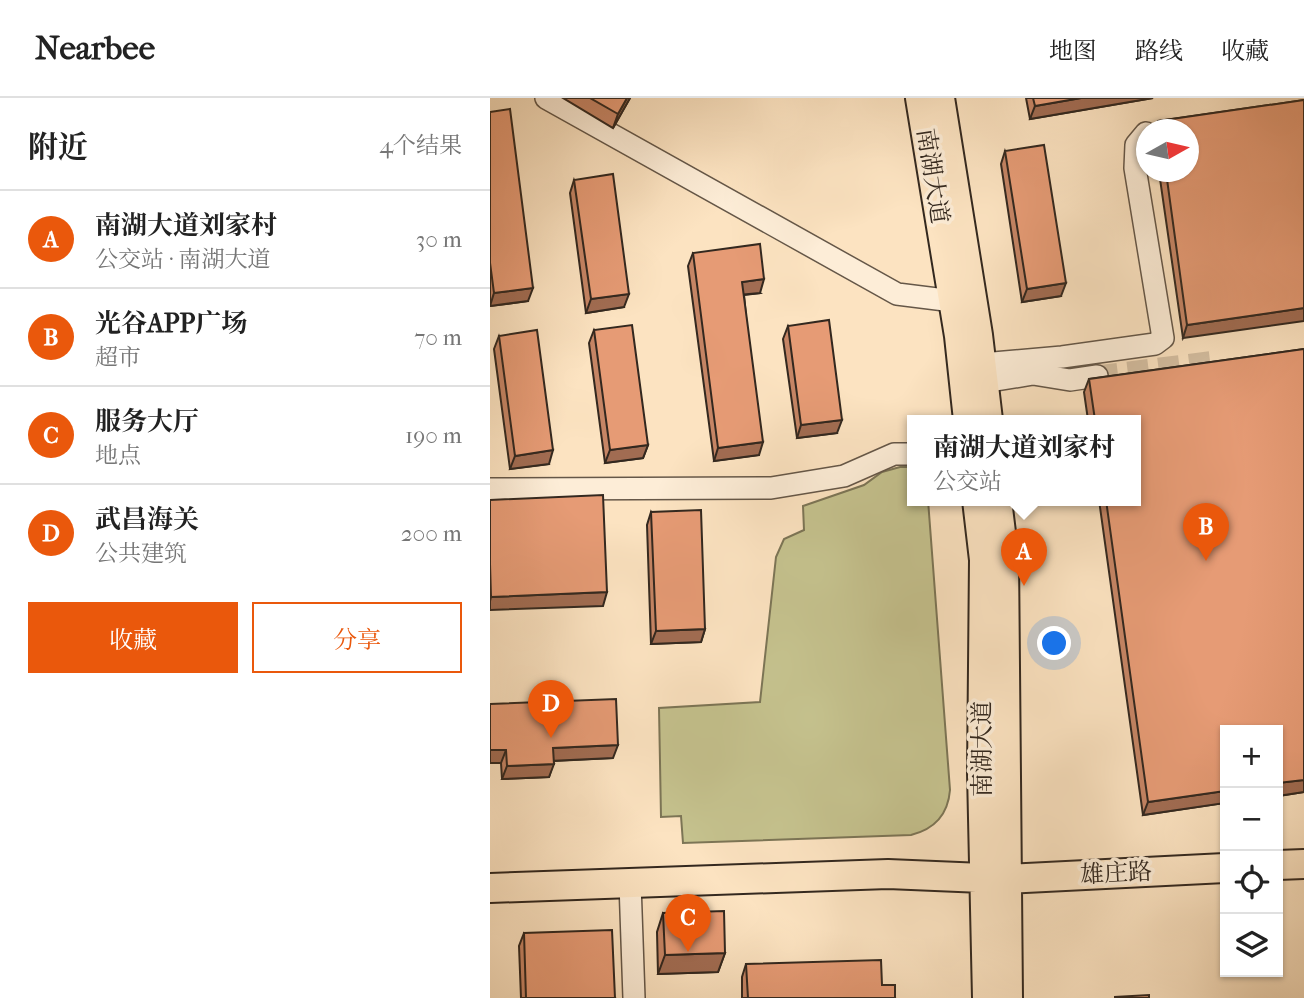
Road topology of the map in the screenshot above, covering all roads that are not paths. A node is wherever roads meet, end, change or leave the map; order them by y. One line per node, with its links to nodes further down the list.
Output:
1 (546, 98): 7 (street)
2 (920, 98): 7 (main road, 南湖大道)
3 (940, 98): 7 (main road, 南湖大道)
4 (1136, 145): 5 (street)
5 (1136, 174)
6 (1137, 182): 8 (street)
7 (963, 300): 8 (main road, 南湖大道); 10 (main road, 南湖大道)
8 (983, 373): 9 (street); 11 (main road, 南湖大道)
9 (1097, 376)
10 (968, 415)
11 (987, 415)
12 (907, 454): 13 (street)
13 (490, 489)
14 (978, 506): 19 (main road, 南湖大道)
15 (998, 506): 19 (main road, 南湖大道)
16 (1304, 864): 17 (main road)
17 (1283, 865)
18 (1220, 868): 19 (main road, 雄庄路)
19 (995, 878): 20 (main road, 雄庄路); 23 (main road, 南湖大道); 24 (main road, 南湖大道)
20 (630, 883): 21 (main road, 雄庄路); 22 (street)
21 (490, 888)
22 (634, 998)
23 (987, 998)
24 (1008, 998)

